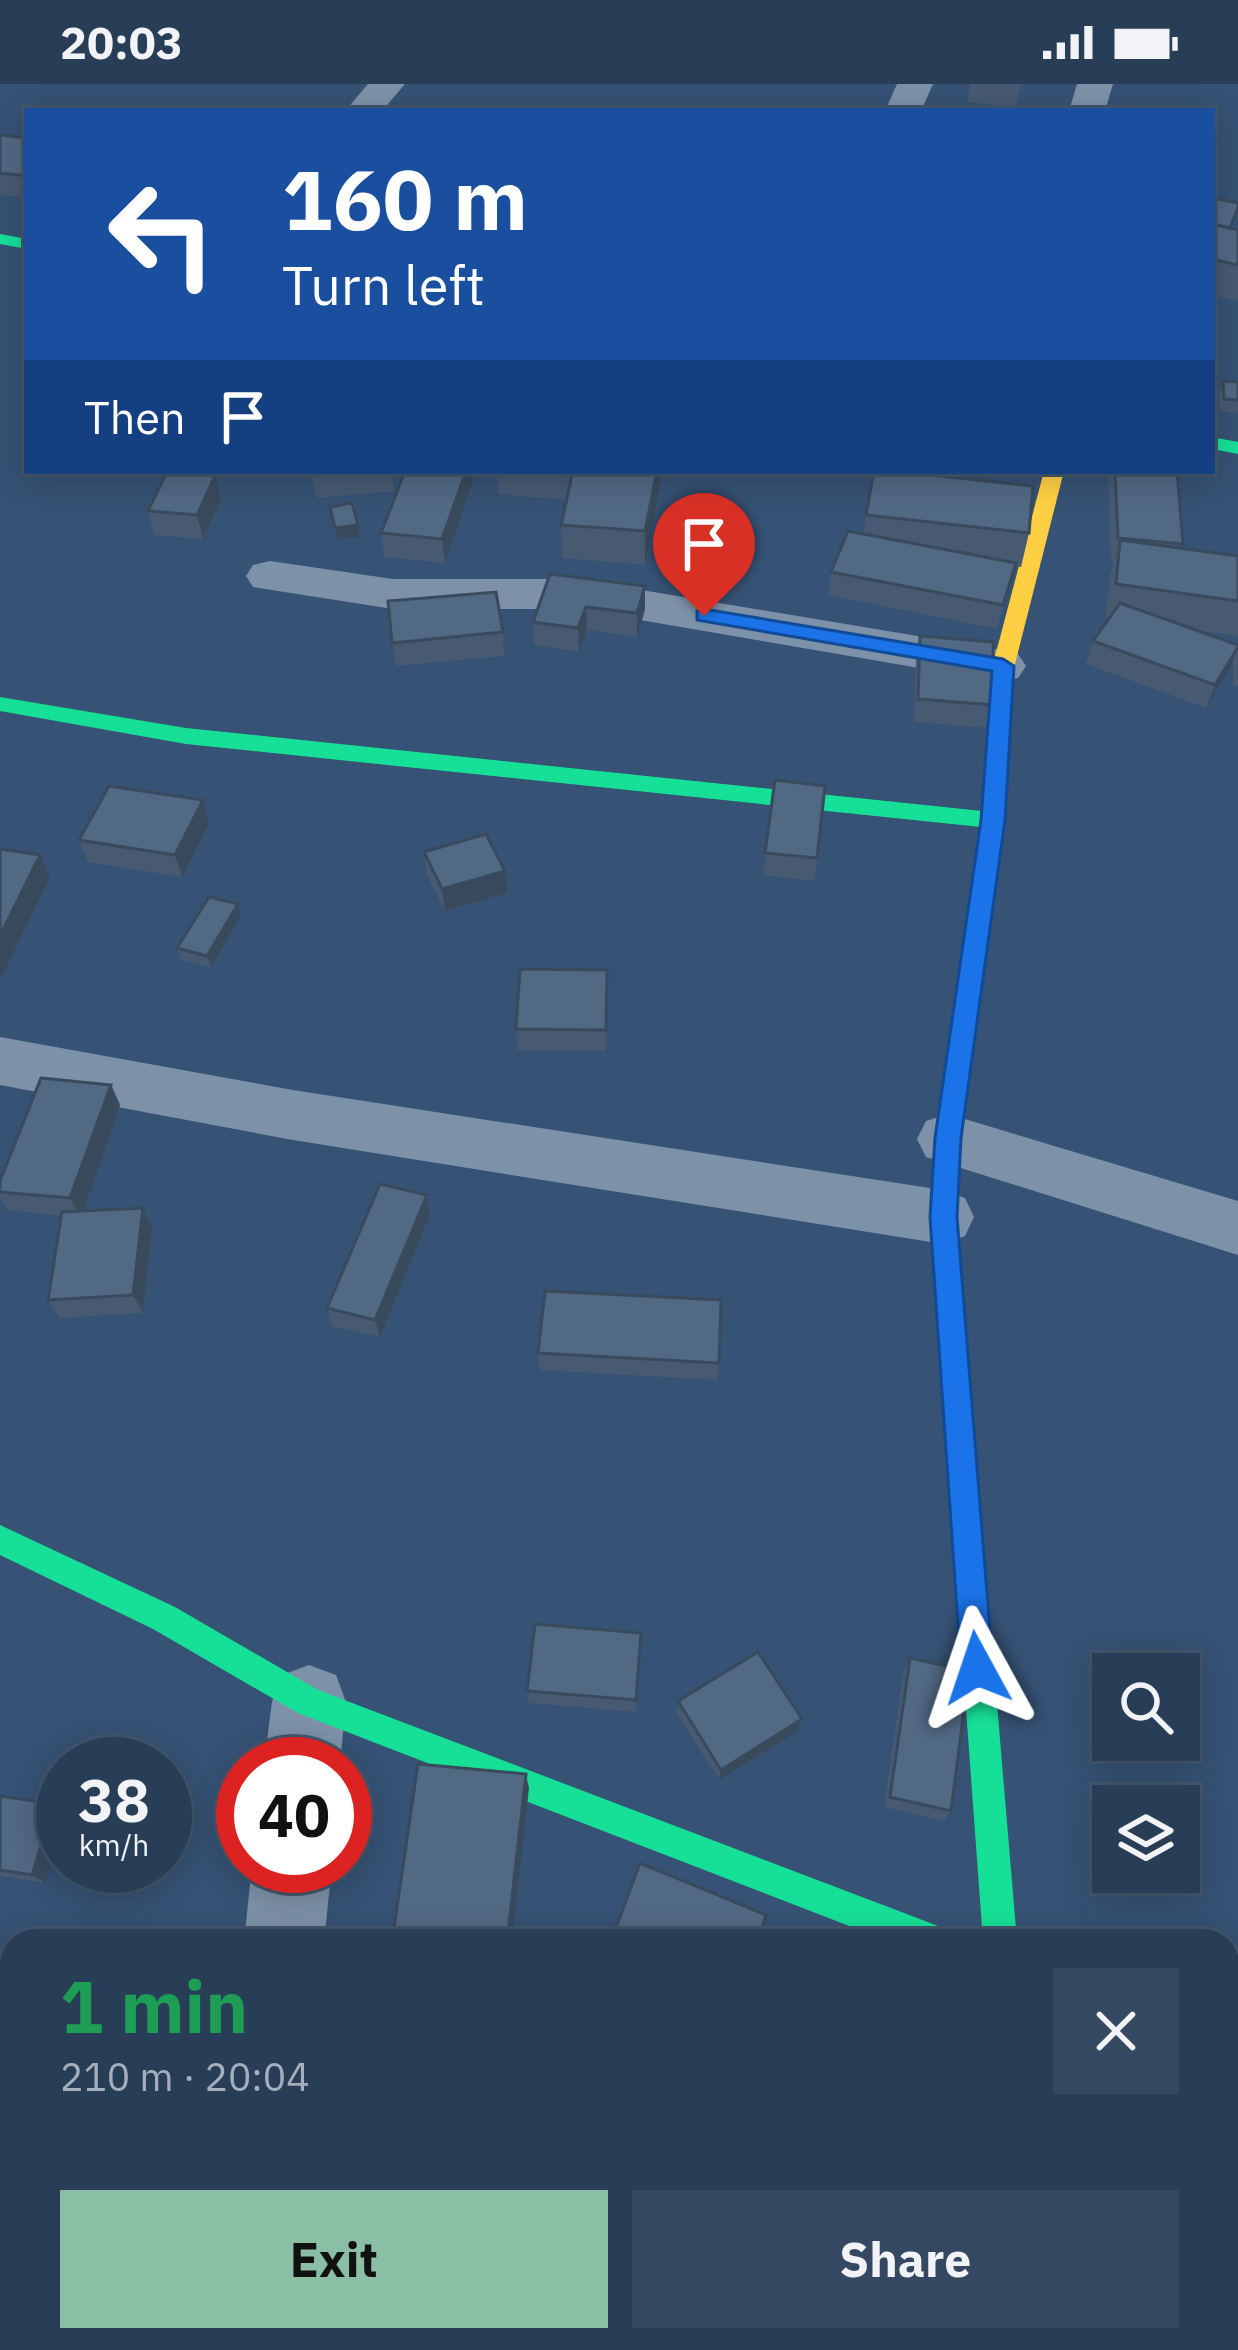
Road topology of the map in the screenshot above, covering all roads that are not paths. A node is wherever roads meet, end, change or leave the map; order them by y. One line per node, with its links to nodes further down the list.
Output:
1 (387, 84): 2 (street)
2 (366, 108)
3 (1053, 474): 5 (street)
4 (270, 575): 5 (street)
5 (1003, 666): 7 (street)
6 (0, 704): 7 (street)
7 (993, 820): 9 (street)
8 (0, 1060): 10 (street)
9 (948, 1138): 10 (street); 11 (street)
10 (944, 1217): 17 (street)
11 (1238, 1228)
12 (0, 1540): 13 (street)
13 (306, 1733): 16 (street)
14 (289, 1893): 15 (street)
15 (285, 1929)
16 (897, 1929)
17 (999, 1929)

